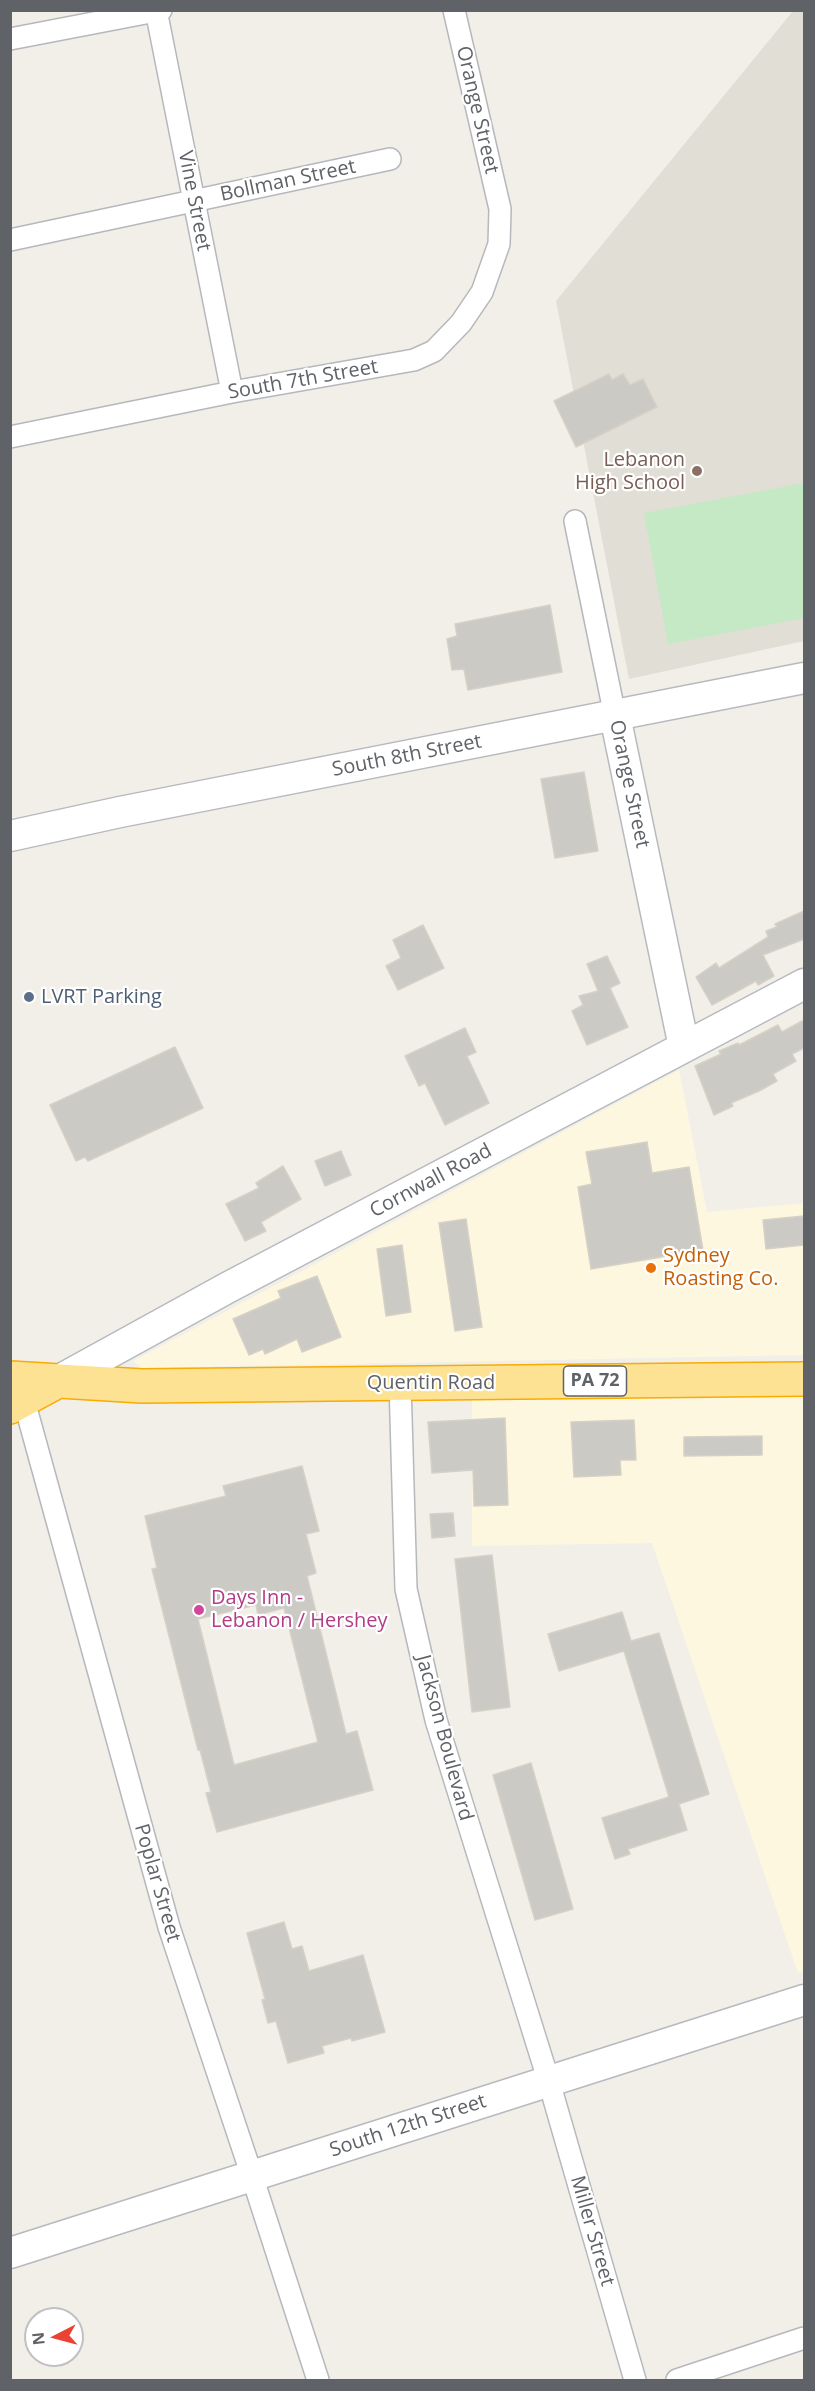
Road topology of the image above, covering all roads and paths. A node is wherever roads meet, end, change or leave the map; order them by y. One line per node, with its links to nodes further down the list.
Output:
1 (454, 10): 6 (street, Orange Street)
2 (157, 11): 3 (street); 5 (street, Vine Street)
3 (10, 39)
4 (390, 159): 5 (street, Bollman Street)
5 (194, 202): 7 (street, Bollman Street); 8 (street, Vine Street)
6 (501, 208): 8 (street, South 7th Street)
7 (10, 240)
8 (232, 392): 9 (street, South 7th Street)
9 (10, 437)
10 (575, 521): 12 (street, Orange Street)
11 (804, 678): 12 (main road, South 8th Street)
12 (615, 716): 13 (main road, South 8th Street); 15 (main road, Orange Street)
13 (10, 836)
14 (804, 984): 15 (main road, Cornwall Road)
15 (684, 1047): 17 (main road, Cornwall Road)
16 (804, 1379): 18 (highway, Quentin Road / PA 72)
17 (58, 1381): 18 (highway, Quentin Road / PA 72); 19 (highway)
18 (400, 1383): 21 (street, Jackson Boulevard)
19 (16, 1391): 22 (street, Poplar Street)
20 (804, 2000): 21 (main road, South 12th Street)
21 (549, 2082): 22 (main road, South 12th Street); 26 (street, Miller Street)
22 (252, 2176): 23 (main road, South 12th Street); 25 (street, Poplar Street)
23 (10, 2253)
24 (804, 2338): 27 (street)
25 (318, 2380)
26 (635, 2380)
27 (677, 2380)

